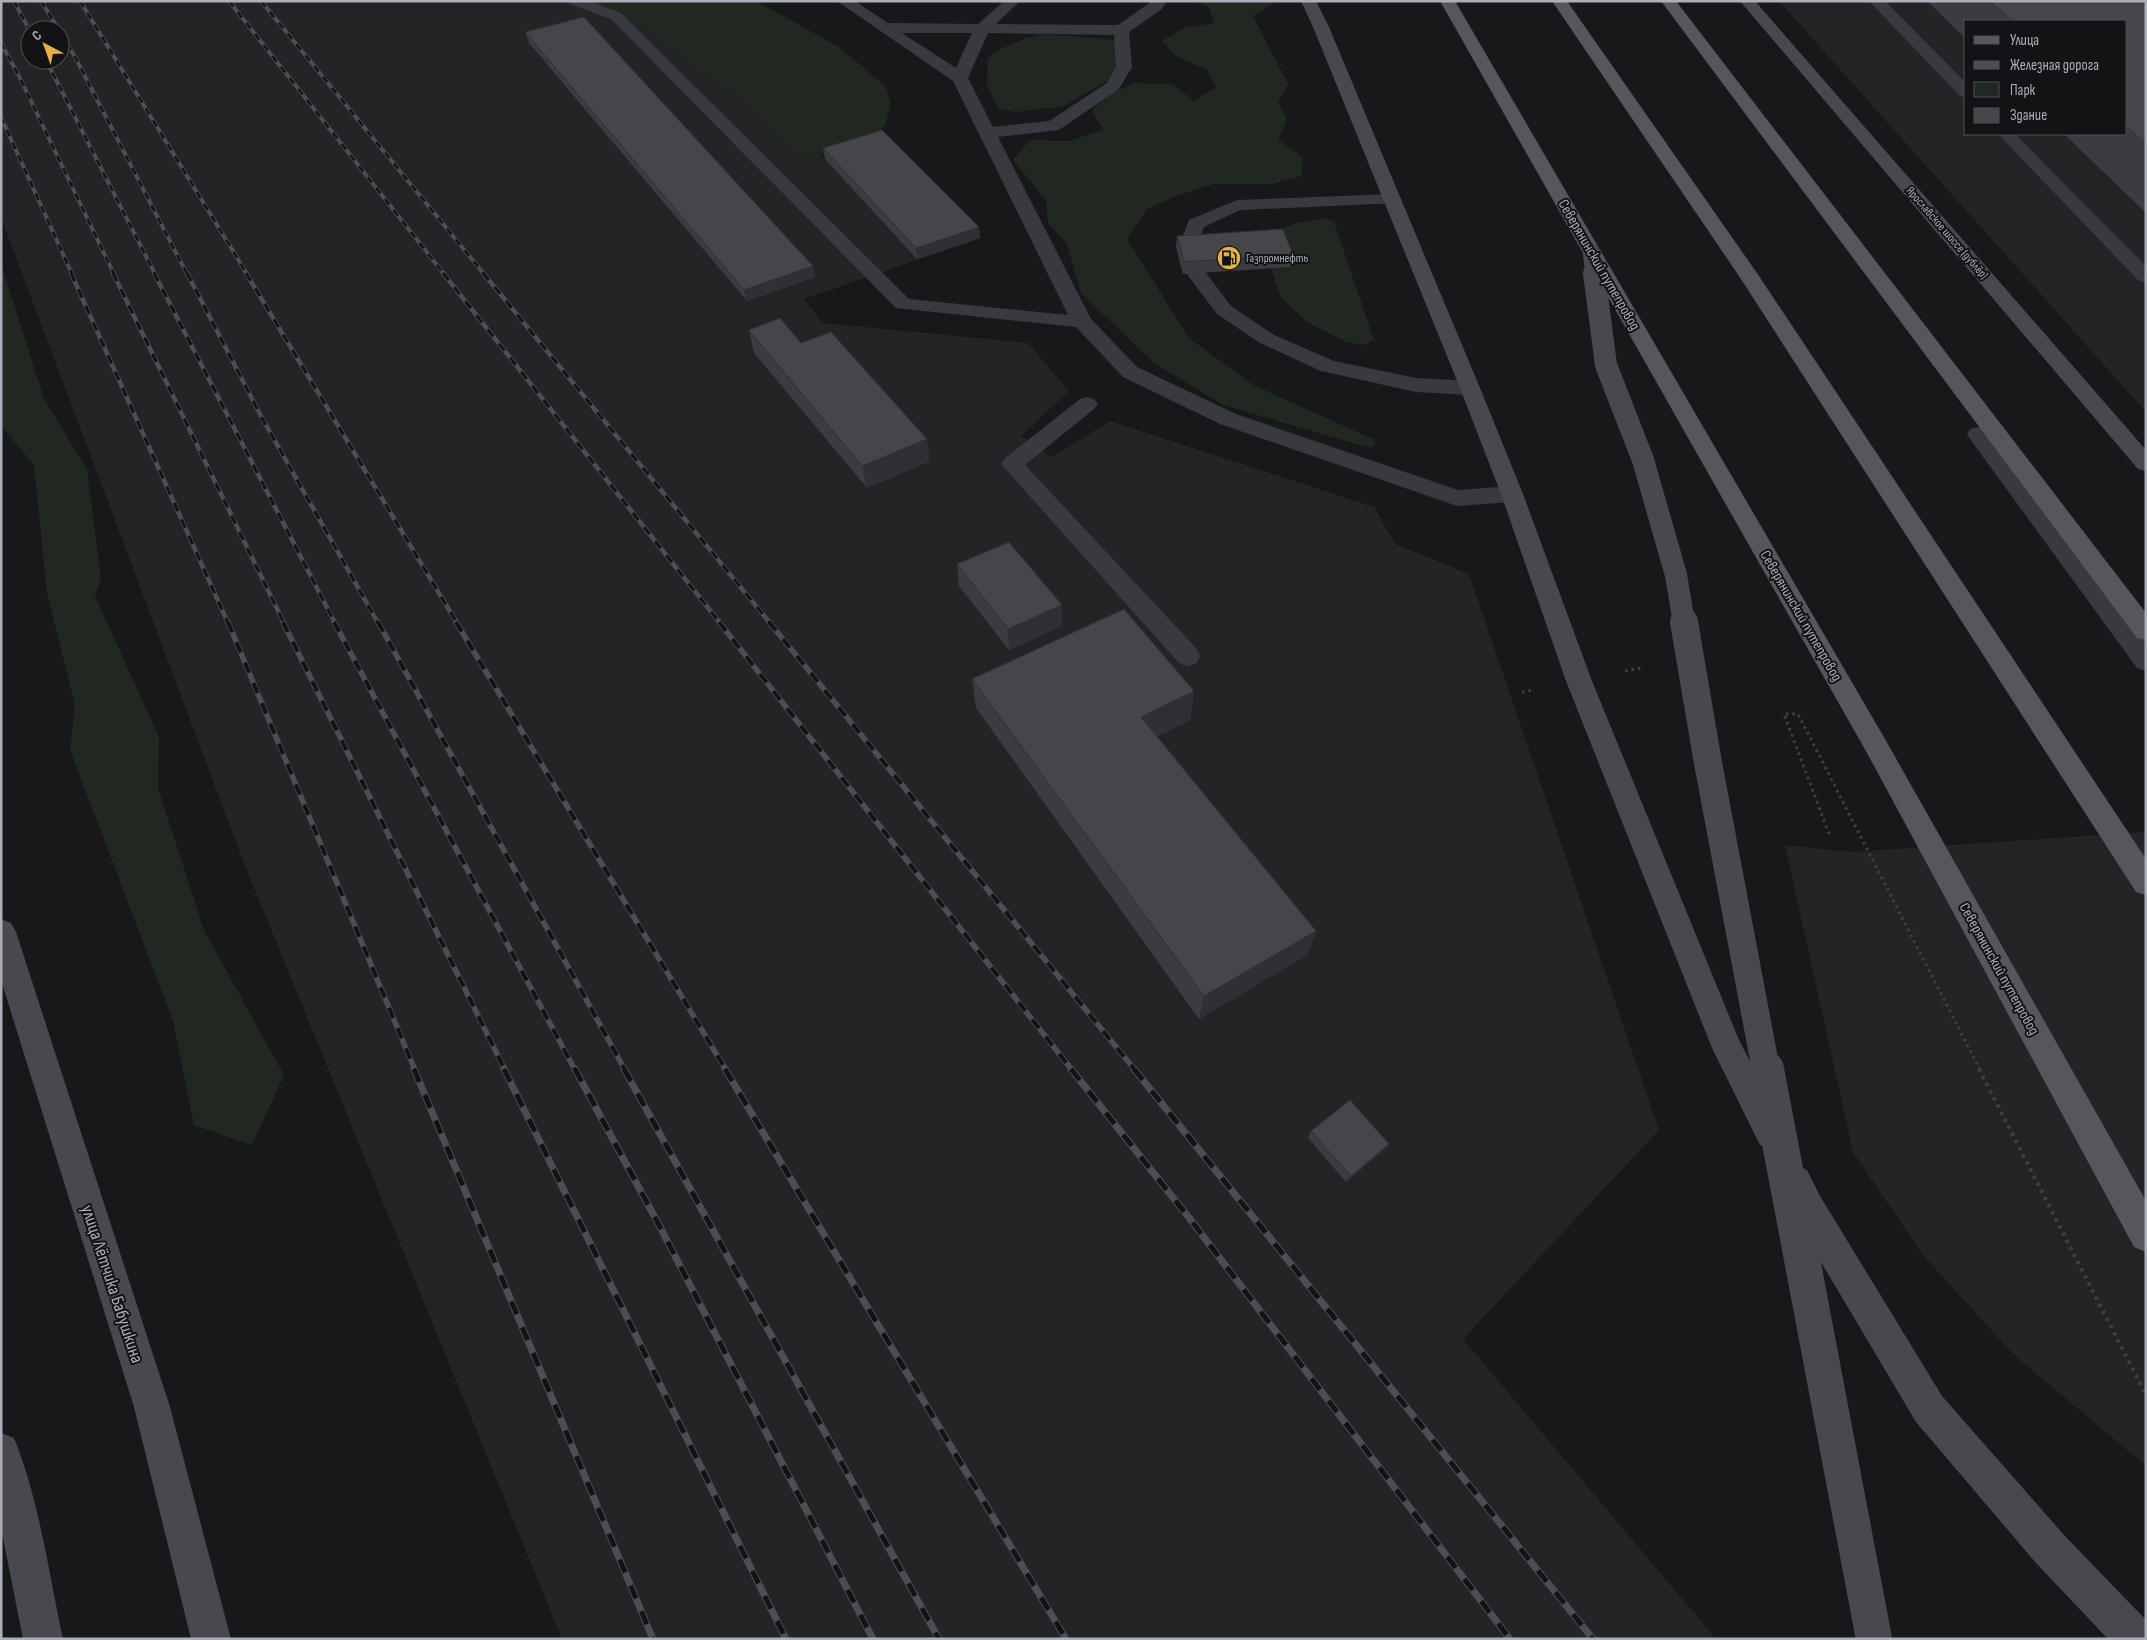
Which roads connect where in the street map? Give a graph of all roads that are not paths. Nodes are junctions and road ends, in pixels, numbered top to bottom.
1 (575, 1) edge
2 (844, 1) edge
3 (1013, 1) edge
4 (1160, 1) edge
5 (1308, 1) edge
6 (1447, 1) edge
7 (1559, 1) edge
8 (1668, 1) edge
9 (1748, 1) edge
10 (1876, 1) edge
11 (886, 28) junction
12 (982, 29) junction
13 (1121, 30) junction
14 (960, 78) junction
15 (1964, 91) edge
16 (986, 133) junction
17 (2007, 135) edge
18 (1392, 199) junction
19 (1188, 247) edge
20 (1591, 251) junction
21 (1196, 273) edge
22 (2146, 277) edge
23 (1082, 322) junction
24 (1470, 388) junction
25 (1087, 404) dead end
26 (1978, 434) dead end
27 (2146, 464) edge
28 (1512, 494) junction
29 (2146, 631) edge
30 (1188, 656) dead end
31 (2146, 661) edge
32 (2146, 883) edge
33 (1, 932) edge
34 (2146, 1235) edge
35 (1, 1451) edge
36 (43, 1639) edge
37 (212, 1639) edge
38 (1874, 1639) edge
39 (2136, 1639) edge

1 - 23 lane
2 - 11 lane
3 - 12 lane
4 - 13 lane
5 - 18 street
6 - 20 main road, Северянинский путепровод
7 - 32 main road
8 - 29 main road
9 - 27 street, Ярославское шоссе (дублёр)
10 - 15 lane
11 - 12 lane
11 - 14 lane
12 - 13 lane
12 - 14 lane
13 - 16 lane
14 - 16 lane
16 - 23 lane
17 - 22 lane
18 - 19 lane
18 - 24 street
20 - 34 main road, Северянинский путепровод
20 - 38 street, bridge
21 - 24 lane
23 - 28 lane
24 - 28 street
25 - 30 lane
26 - 31 lane
28 - 39 street
33 - 37 street, улица Лётчика Бабушкина
35 - 36 street

